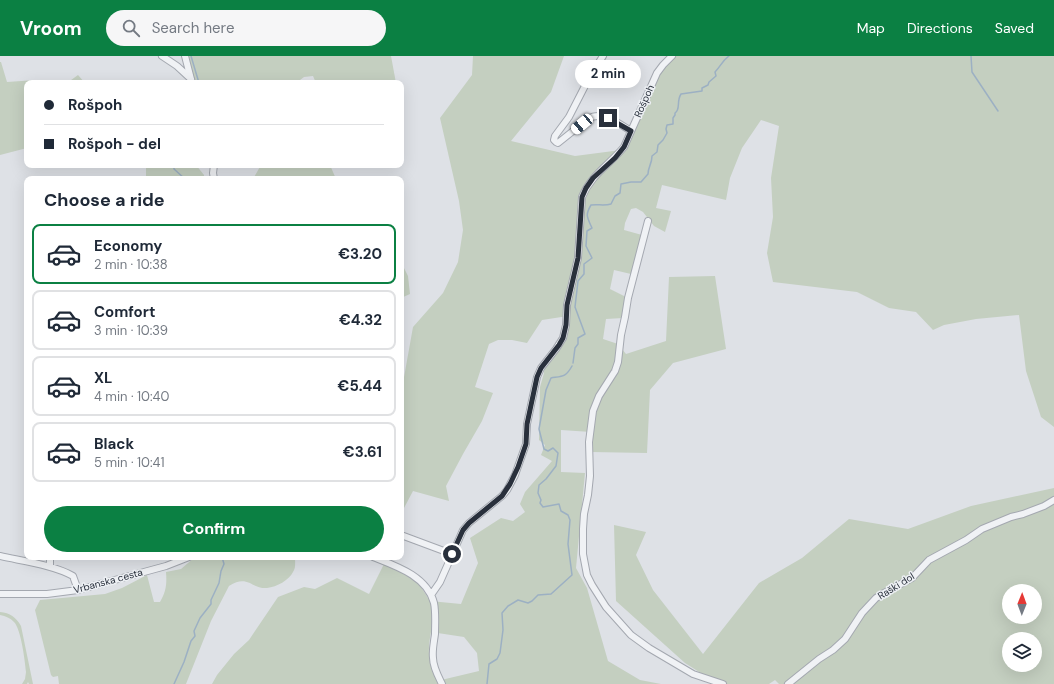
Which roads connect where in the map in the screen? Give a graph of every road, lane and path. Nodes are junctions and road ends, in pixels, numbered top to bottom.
1 (162, 56) edge
2 (185, 56) edge
3 (603, 56) edge
4 (672, 56) edge
5 (191, 80) edge
6 (192, 80) edge
7 (631, 131) junction
8 (648, 221) dead end
9 (1054, 500) edge
10 (404, 536) edge
11 (452, 554) junction
12 (0, 556) edge
13 (50, 560) edge
14 (181, 560) edge
15 (380, 560) edge
16 (50, 567) junction
17 (78, 590) junction
18 (0, 594) edge
19 (431, 595) junction
20 (442, 684) edge
21 (723, 684) edge
22 (788, 684) edge

1 - 5 street
2 - 6 street
3 - 7 street
4 - 7 street, Rošpoh
7 - 11 street, Rošpoh
8 - 21 street
9 - 22 street, Raški dol
10 - 11 street
11 - 19 street, Rošpoh
12 - 16 street
13 - 16 street
14 - 17 street, Vrbanska cesta
15 - 19 street
16 - 17 street
17 - 18 street, Vrbanska cesta
19 - 20 street

